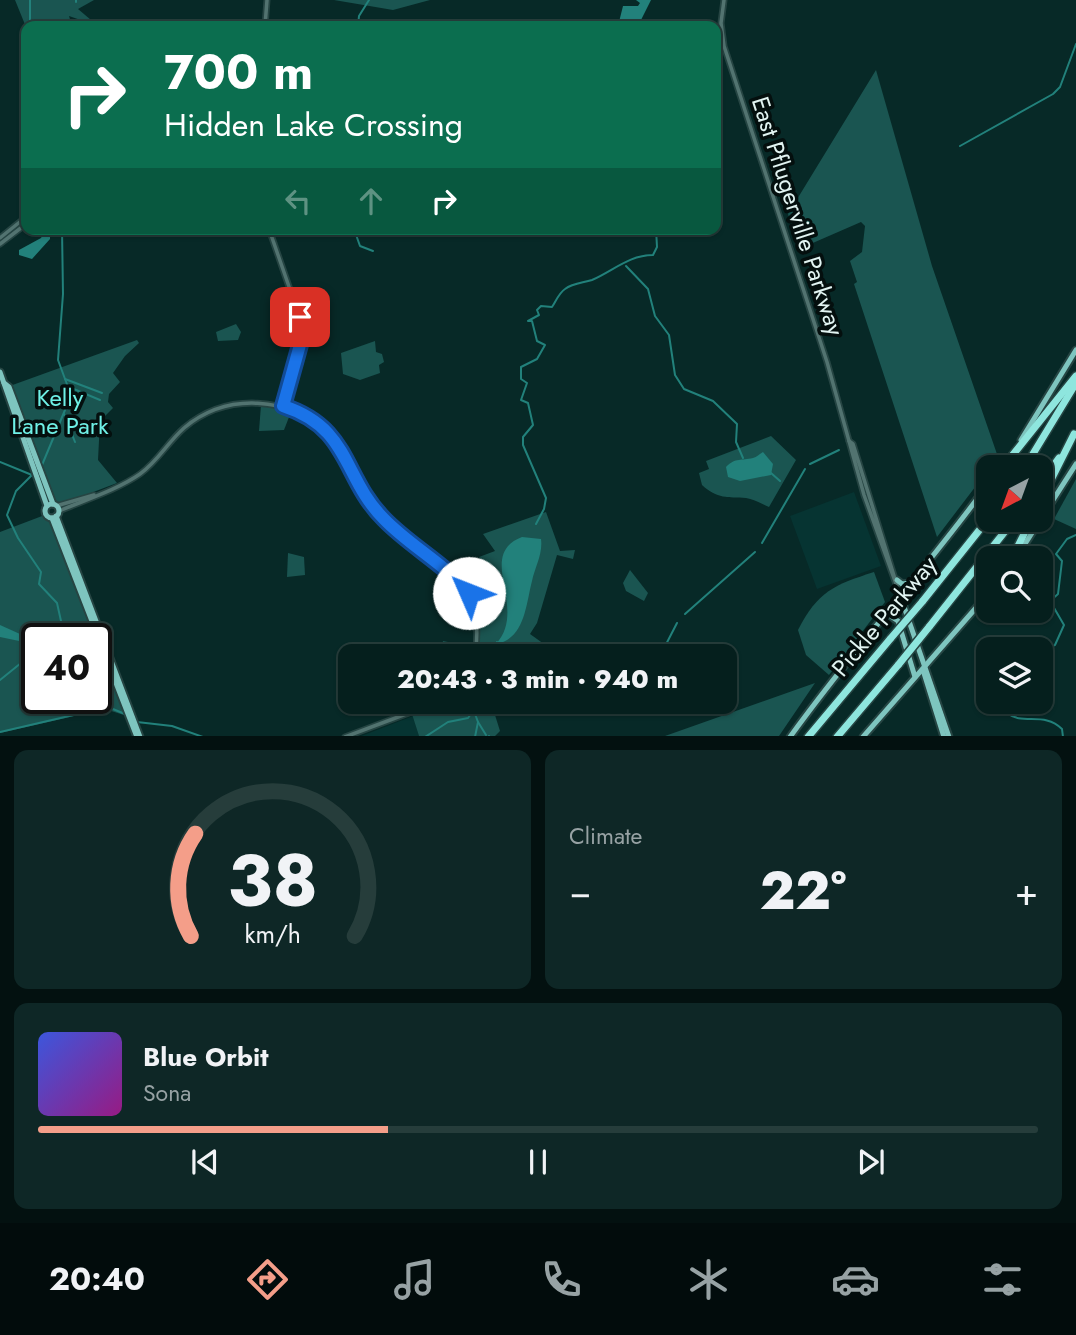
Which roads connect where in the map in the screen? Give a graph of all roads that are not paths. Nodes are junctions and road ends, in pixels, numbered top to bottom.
1 (267, 0) edge
2 (724, 0) edge
3 (265, 21) edge
4 (21, 221) edge
5 (21, 228) edge
6 (270, 235) edge
7 (0, 238) edge
8 (0, 244) edge
9 (1076, 350) edge
10 (0, 372) edge
11 (1076, 376) edge
12 (1076, 383) edge
13 (283, 406) junction
14 (1075, 433) edge
15 (849, 441) junction
16 (1011, 455) edge
17 (1012, 455) edge
18 (1032, 455) edge
19 (1054, 464) edge
20 (1076, 464) edge
21 (1054, 474) edge
22 (864, 495) junction
23 (976, 500) edge
24 (54, 510) junction
25 (879, 526) junction
26 (978, 532) edge
27 (1004, 532) edge
28 (1022, 546) edge
29 (897, 580) junction
30 (910, 583) junction
31 (900, 595) junction
32 (976, 608) edge
33 (881, 616) junction
34 (476, 644) edge
35 (924, 667) junction
36 (914, 680) junction
37 (927, 685) junction
38 (406, 714) edge
39 (139, 736) edge
40 (348, 736) edge
41 (791, 736) edge
42 (809, 736) edge
43 (838, 736) edge
44 (864, 736) edge
45 (947, 736) edge

1 - 3 street
2 - 15 street, East Pflugerville Parkway
4 - 7 street
5 - 8 street
6 - 13 street
9 - 16 main road
10 - 24 main road
11 - 17 highway
12 - 18 highway
13 - 24 street
13 - 34 street
14 - 19 highway
14 - 21 highway
15 - 22 street, East Pflugerville Parkway
15 - 25 street, East Pflugerville Parkway
20 - 28 main road
22 - 25 street
22 - 31 street, East Pflugerville Parkway
23 - 30 main road
24 - 39 main road
25 - 29 street, East Pflugerville Parkway
26 - 42 highway, Pickle Parkway, bridge
27 - 43 highway, Pickle Parkway, bridge
29 - 30 main road
29 - 31 street, East Pflugerville Parkway
30 - 31 main road
31 - 33 main road
31 - 35 main road, East Pflugerville Parkway
32 - 35 main road
33 - 36 main road
33 - 41 main road
35 - 36 main road
35 - 37 main road, East Pflugerville Parkway
35 - 45 main road, East Pflugerville Parkway
36 - 37 main road
36 - 44 main road
37 - 45 main road, East Pflugerville Parkway
38 - 40 street

